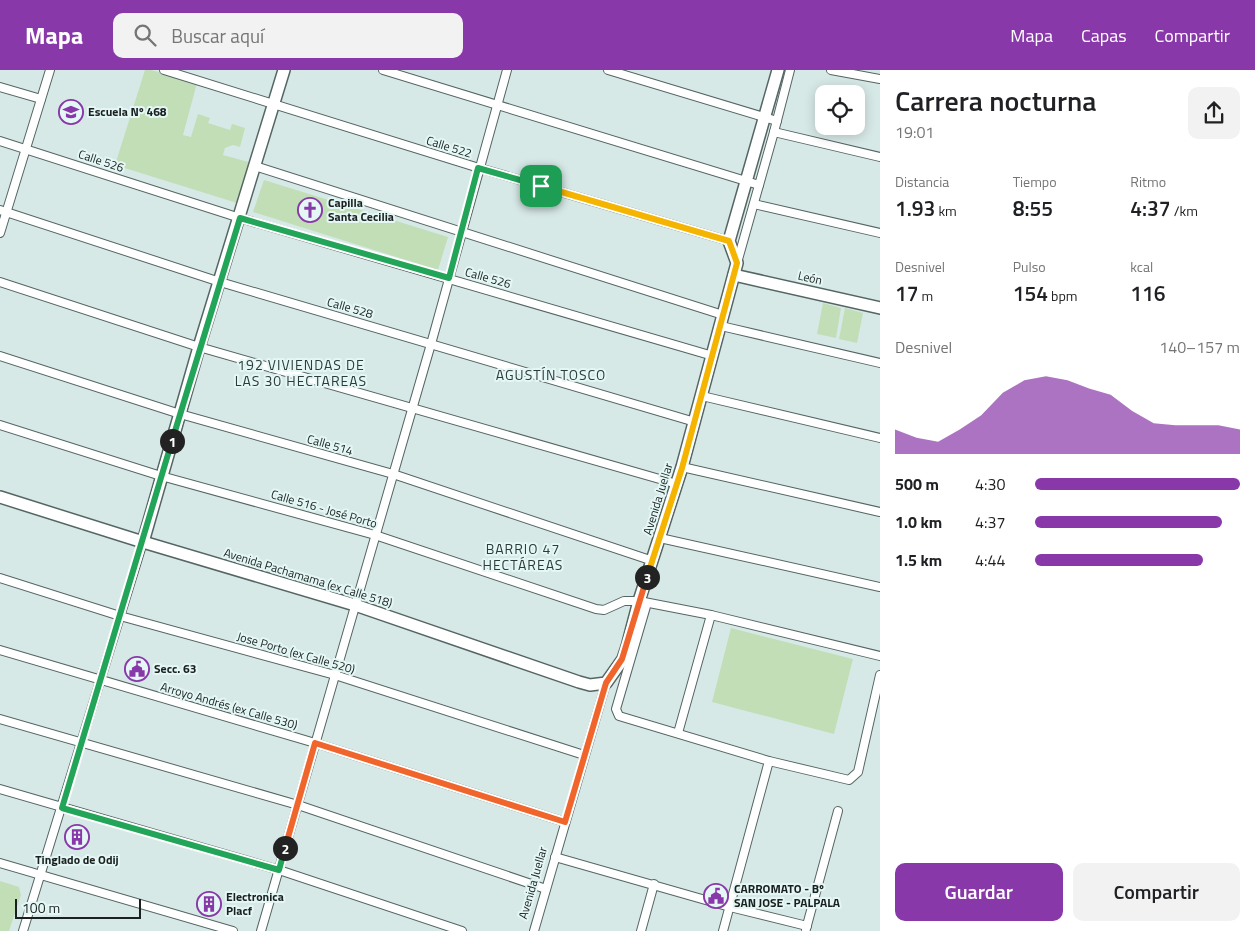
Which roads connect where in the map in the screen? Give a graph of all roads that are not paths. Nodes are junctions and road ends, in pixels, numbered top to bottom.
1 (50, 70) edge
2 (164, 70) edge
3 (284, 70) edge
4 (383, 70) edge
5 (507, 70) edge
6 (608, 70) edge
7 (778, 70) edge
8 (790, 70) edge
9 (831, 70) edge
10 (880, 79) edge
11 (0, 87) edge
12 (41, 99) junction
13 (273, 105) junction
14 (498, 106) junction
15 (764, 118) junction
16 (777, 121) junction
17 (774, 132) junction
18 (0, 141) edge
19 (26, 149) junction
20 (880, 157) edge
21 (256, 166) junction
22 (478, 168) junction
23 (745, 182) junction
24 (759, 185) junction
25 (754, 204) junction
26 (3, 211) edge
27 (240, 218) junction
28 (462, 231) junction
29 (0, 233) edge
30 (880, 233) edge
31 (729, 241) junction
32 (737, 263) junction
33 (734, 275) junction
34 (449, 278) junction
35 (0, 282) edge
36 (220, 282) junction
37 (880, 308) edge
38 (722, 321) junction
39 (431, 344) junction
40 (200, 347) junction
41 (0, 356) edge
42 (713, 356) junction
43 (880, 363) edge
44 (702, 396) junction
45 (412, 408) junction
46 (180, 414) junction
47 (695, 422) junction
48 (0, 425) edge
49 (880, 438) edge
50 (682, 468) junction
51 (393, 474) junction
52 (161, 476) junction
53 (677, 484) junction
54 (0, 497) edge
55 (880, 512) edge
56 (375, 535) junction
57 (660, 538) junction
58 (143, 542) junction
59 (653, 561) junction
60 (0, 578) edge
61 (880, 587) edge
62 (643, 602) junction
63 (355, 605) junction
64 (120, 616) junction
65 (711, 616) junction
66 (0, 650) edge
67 (880, 656) edge
68 (335, 675) junction
69 (880, 675) edge
70 (101, 681) junction
71 (606, 683) junction
72 (0, 719) edge
73 (678, 733) junction
74 (81, 743) junction
75 (315, 743) junction
76 (584, 755) junction
77 (769, 760) junction
78 (0, 789) edge
79 (298, 805) junction
80 (62, 808) junction
81 (838, 811) dead end
82 (565, 822) junction
83 (555, 857) junction
84 (0, 863) edge
85 (279, 870) junction
86 (41, 876) junction
87 (654, 884) junction
88 (546, 889) junction
89 (730, 907) junction
90 (807, 929) edge
91 (23, 931) edge
92 (233, 931) edge
93 (261, 931) edge
94 (462, 931) edge
95 (534, 931) edge
96 (641, 931) edge
97 (723, 931) edge

1 - 12 street
2 - 13 street, Calle 522
3 - 13 street
4 - 14 street
5 - 14 street
6 - 15 street
7 - 15 street
8 - 16 street
9 - 10 street
11 - 12 street
12 - 19 street
13 - 21 street
13 - 22 street, Calle 522
14 - 22 street
14 - 23 street
15 - 16 street
15 - 23 street
16 - 17 street
17 - 20 street
17 - 24 street
18 - 19 street, Calle 526
19 - 26 street
19 - 27 street, Calle 526
21 - 27 street
21 - 28 street
22 - 28 street
22 - 31 street, Calle 522
23 - 24 street
23 - 31 street
24 - 25 street
25 - 30 street
25 - 32 street
26 - 29 street
26 - 36 street, Calle 528
27 - 34 street, Calle 526
27 - 36 street
28 - 34 street
28 - 38 street
31 - 32 street
32 - 33 street, Avenida Juellar
33 - 37 street, León
33 - 38 street, Avenida Juellar
34 - 39 street
34 - 42 street, Calle 526
35 - 40 street
36 - 39 street, Calle 528
36 - 40 street
38 - 42 street, Avenida Juellar
38 - 43 street
39 - 45 street
39 - 47 street, Calle 528
40 - 45 street
40 - 46 street
41 - 46 street, Calle 514
42 - 44 street, Avenida Juellar
44 - 47 street, Avenida Juellar
44 - 49 street
45 - 51 street
45 - 53 street
46 - 51 street, Calle 514
46 - 52 street
47 - 50 street, Avenida Juellar
48 - 52 street, Calle 516 - José Porto
50 - 53 street, Avenida Juellar
50 - 55 street
51 - 56 street
51 - 59 street, Calle 514
52 - 56 street, Calle 516 - José Porto
52 - 58 street
53 - 57 street, Avenida Juellar
54 - 58 street, Avenida Pachamama (ex Calle 518)
56 - 62 street, Calle 516 - José Porto
56 - 63 street
57 - 59 street, Avenida Juellar
57 - 61 street
58 - 63 street, Avenida Pachamama (ex Calle 518)
58 - 64 street
59 - 62 street, Avenida Juellar
60 - 64 street, Jose Porto (ex Calle 520)
62 - 65 street, Calle 516 - José Porto
62 - 71 street, Avenida Juellar
62 - 73 street
63 - 68 street
63 - 71 street, Avenida Pachamama (ex Calle 518)
64 - 68 street, Jose Porto (ex Calle 520)
64 - 70 street
65 - 67 street, Calle 516 - José Porto
65 - 73 street
66 - 70 street, Arroyo Andrés (ex Calle 530)
68 - 75 street
68 - 76 street, Jose Porto (ex Calle 520)
69 - 77 street
70 - 74 street
70 - 75 street, Arroyo Andrés (ex Calle 530)
71 - 76 street, Avenida Juellar
72 - 74 street
73 - 77 street
74 - 79 street
74 - 80 street
75 - 79 street
75 - 82 street, Arroyo Andrés (ex Calle 530)
76 - 82 street, Avenida Juellar
77 - 89 street
78 - 80 street
79 - 85 street
79 - 88 street
80 - 85 street
80 - 86 street
81 - 90 street
82 - 83 street, Avenida Juellar
83 - 87 street
83 - 88 street, Avenida Juellar
84 - 86 street
85 - 93 street
85 - 94 street
86 - 91 street
86 - 92 street
87 - 89 street
87 - 96 street
88 - 95 street, Avenida Juellar
89 - 90 street
89 - 97 street

